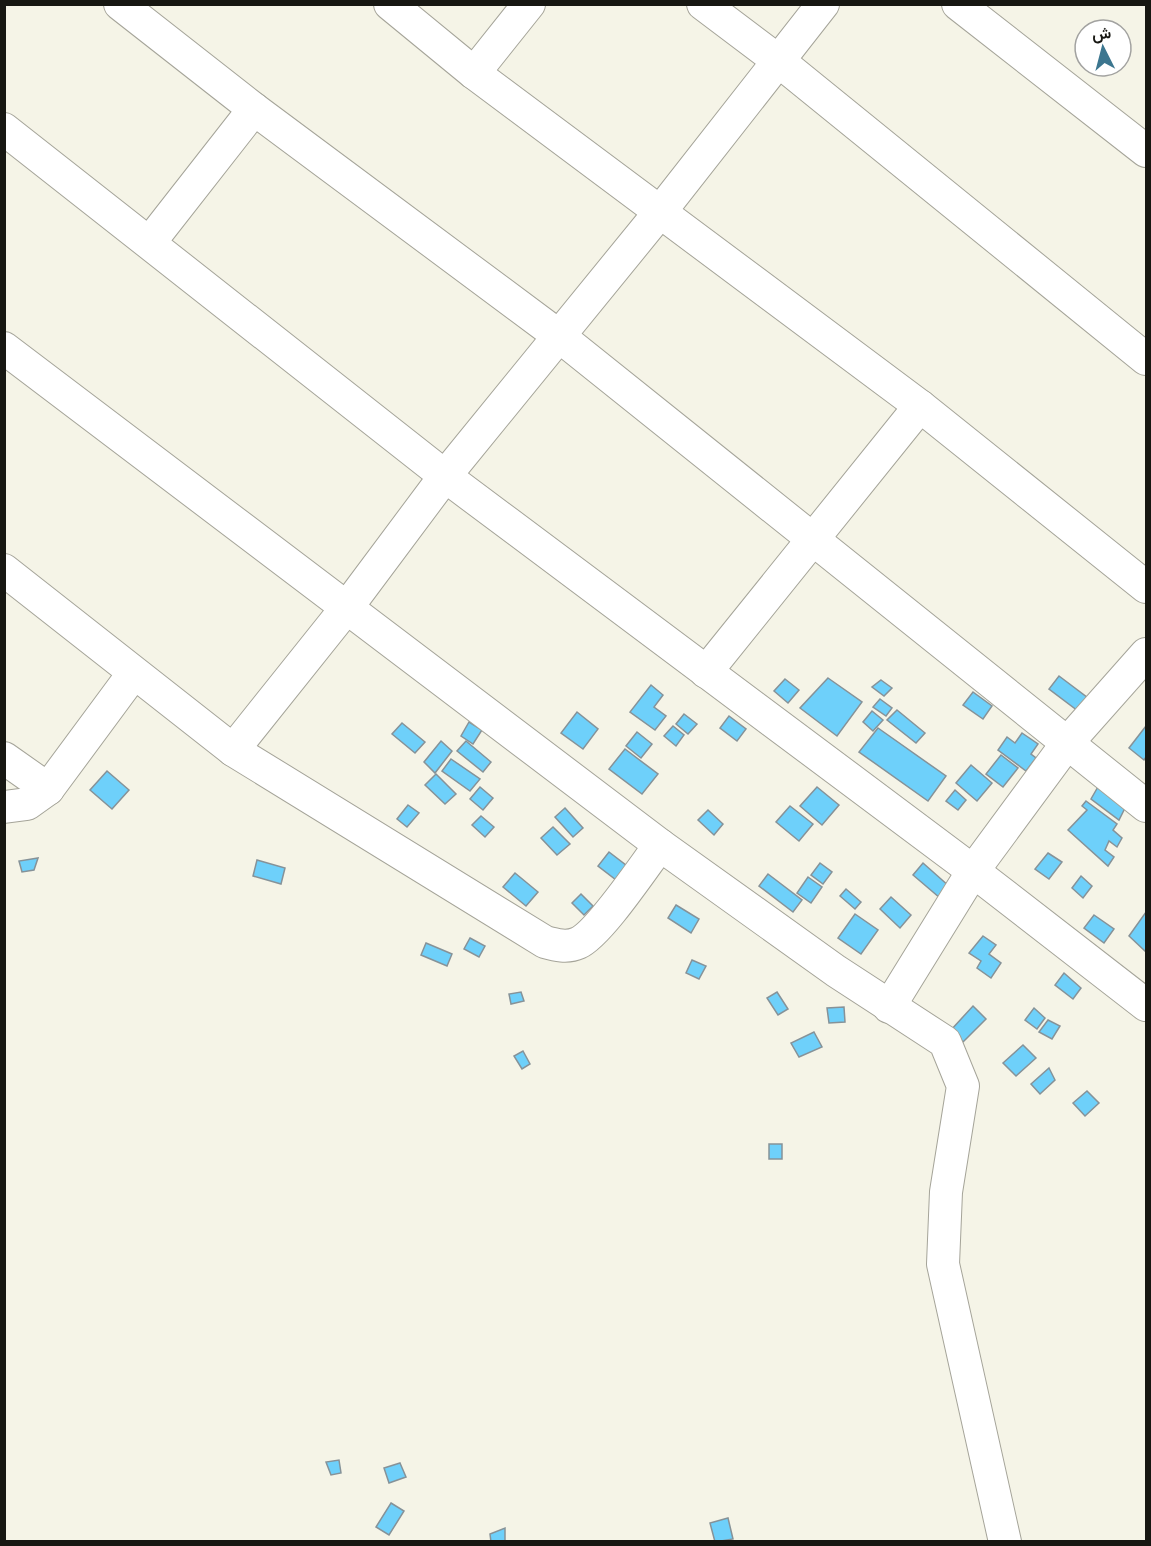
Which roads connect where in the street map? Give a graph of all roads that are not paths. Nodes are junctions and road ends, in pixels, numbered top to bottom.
1 (120, 4) edge
2 (390, 4) edge
3 (529, 4) edge
4 (703, 4) edge
5 (823, 4) edge
6 (958, 4) edge
7 (780, 62) junction
8 (474, 73) junction
9 (254, 109) junction
10 (4, 129) edge
11 (1146, 151) edge
12 (660, 212) junction
13 (150, 242) junction
14 (559, 336) junction
15 (4, 348) edge
16 (1146, 359) edge
17 (920, 406) junction
18 (445, 476) junction
19 (814, 539) junction
20 (4, 570) edge
21 (1146, 587) edge
22 (348, 606) junction
23 (1146, 654) edge
24 (706, 672) junction
25 (134, 674) junction
26 (1068, 742) junction
27 (233, 750) junction
28 (4, 758) edge
29 (48, 789) junction
30 (1146, 806) edge
31 (4, 807) edge
32 (660, 845) junction
33 (973, 871) junction
34 (1146, 1005) edge
35 (889, 1007) junction
36 (1005, 1542) edge

1 - 9 street
2 - 8 street
3 - 8 street
4 - 7 street
5 - 7 street
6 - 11 street
7 - 12 street
7 - 16 street
8 - 12 street
9 - 13 street
9 - 14 street
10 - 13 street
12 - 14 street
12 - 17 street
13 - 18 street
14 - 18 street
14 - 19 street
15 - 22 street
17 - 19 street
17 - 21 street
18 - 22 street
18 - 24 street
19 - 24 street
19 - 26 street
20 - 25 street
22 - 27 street
22 - 32 street
23 - 26 street
24 - 33 street
25 - 27 street
25 - 29 street
26 - 30 street
26 - 33 street
27 - 32 street
28 - 29 street
29 - 31 street
32 - 35 street
33 - 34 street
33 - 35 street
35 - 36 street

